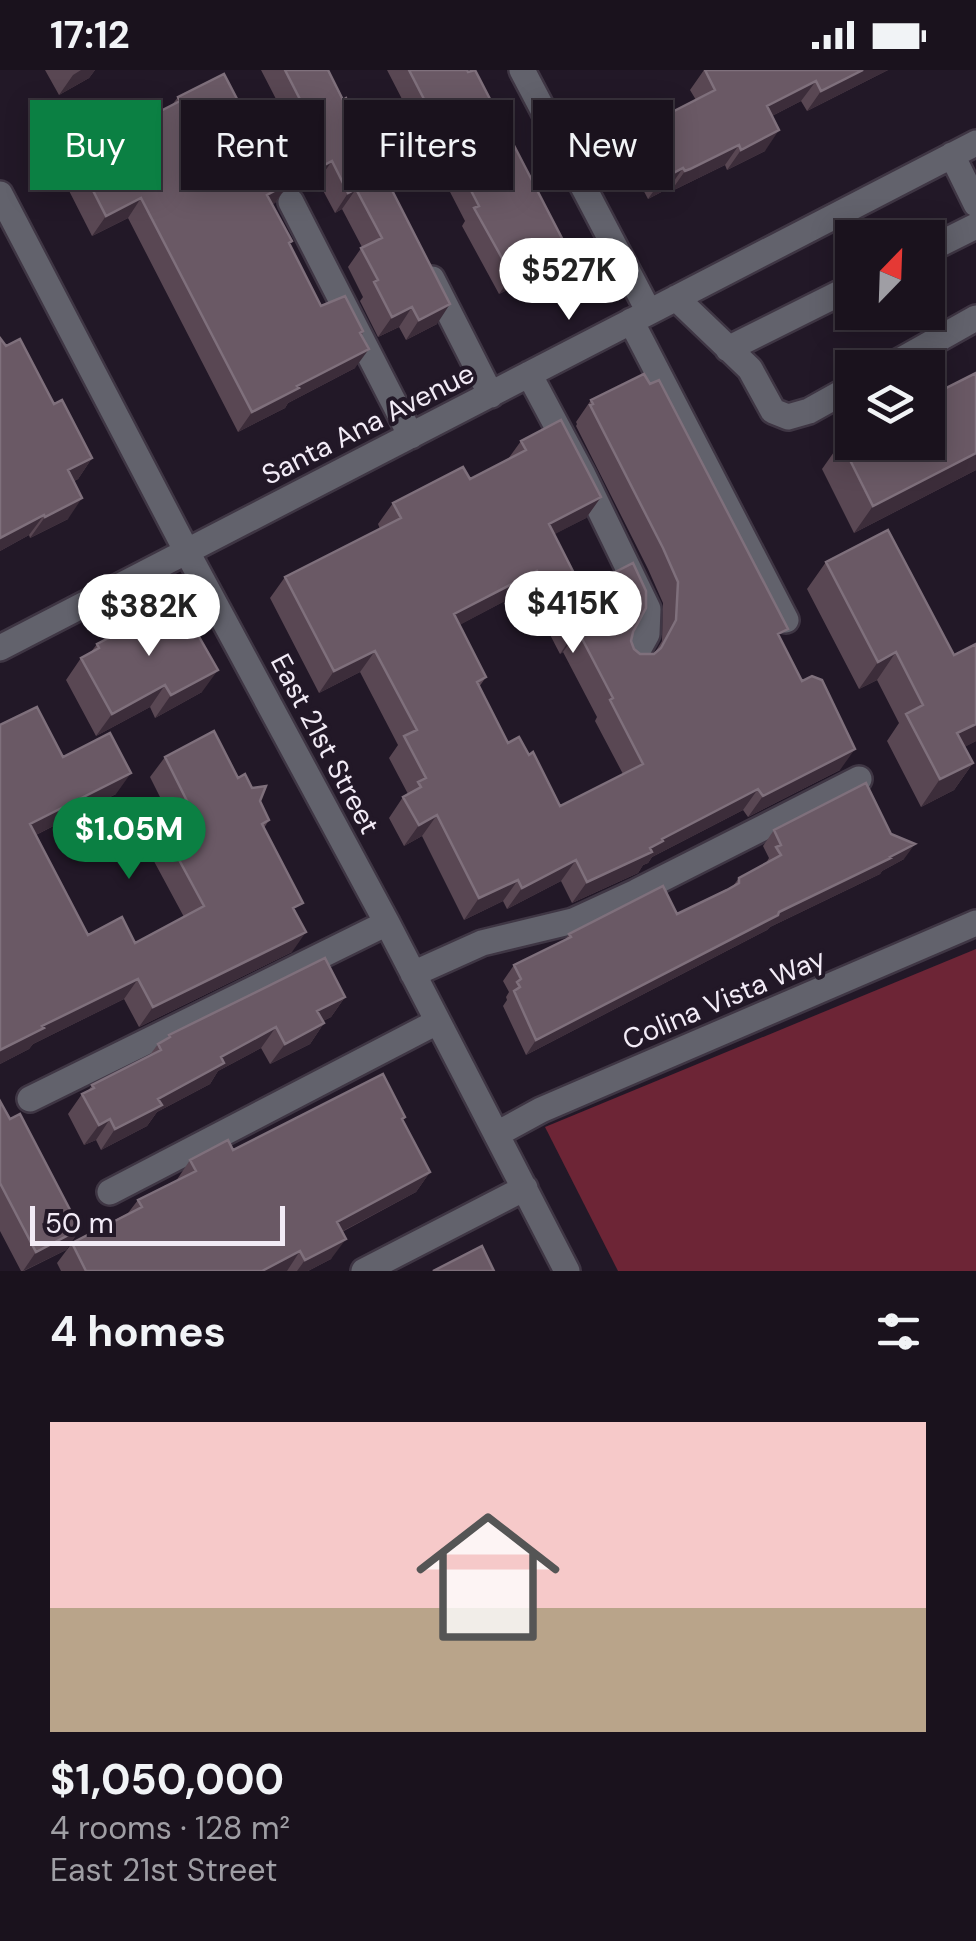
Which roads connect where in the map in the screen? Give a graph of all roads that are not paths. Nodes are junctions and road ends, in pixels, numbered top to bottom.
1 (522, 70) edge
2 (976, 143) edge
3 (952, 156) junction
4 (0, 194) edge
5 (290, 202) edge
6 (976, 204) edge
7 (976, 226) edge
8 (945, 242) edge
9 (423, 261) edge
10 (835, 296) edge
11 (676, 298) junction
12 (640, 316) junction
13 (976, 318) edge
14 (728, 349) junction
15 (919, 350) edge
16 (529, 374) junction
17 (491, 394) junction
18 (835, 395) edge
19 (412, 436) junction
20 (187, 552) junction
21 (786, 620) edge
22 (0, 648) edge
23 (632, 660) edge
24 (859, 779) dead end
25 (387, 923) junction
26 (976, 923) edge
27 (413, 974) junction
28 (438, 1022) junction
29 (30, 1100) dead end
30 (497, 1134) junction
31 (524, 1188) junction
32 (110, 1192) dead end
33 (364, 1271) edge
34 (567, 1271) edge

1 - 12 street
2 - 3 street, Santa Ana Avenue
3 - 6 street
3 - 11 street, Santa Ana Avenue
4 - 20 street, East 21st Street
5 - 19 street
7 - 8 street
9 - 17 street
10 - 14 street
11 - 12 street, Santa Ana Avenue
11 - 14 street
12 - 16 street, Santa Ana Avenue
12 - 21 street
13 - 15 street
14 - 18 street
16 - 17 street, Santa Ana Avenue
16 - 23 street
17 - 19 street, Santa Ana Avenue
19 - 20 street, Santa Ana Avenue
20 - 22 street, Santa Ana Avenue
20 - 25 street, East 21st Street
24 - 27 street
25 - 27 street, East 21st Street
25 - 29 street
26 - 30 street, Colina Vista Way
27 - 28 street, East 21st Street
28 - 30 street, East 21st Street
28 - 32 street
30 - 31 street, East 21st Street
31 - 33 street
31 - 34 street, East 21st Street

